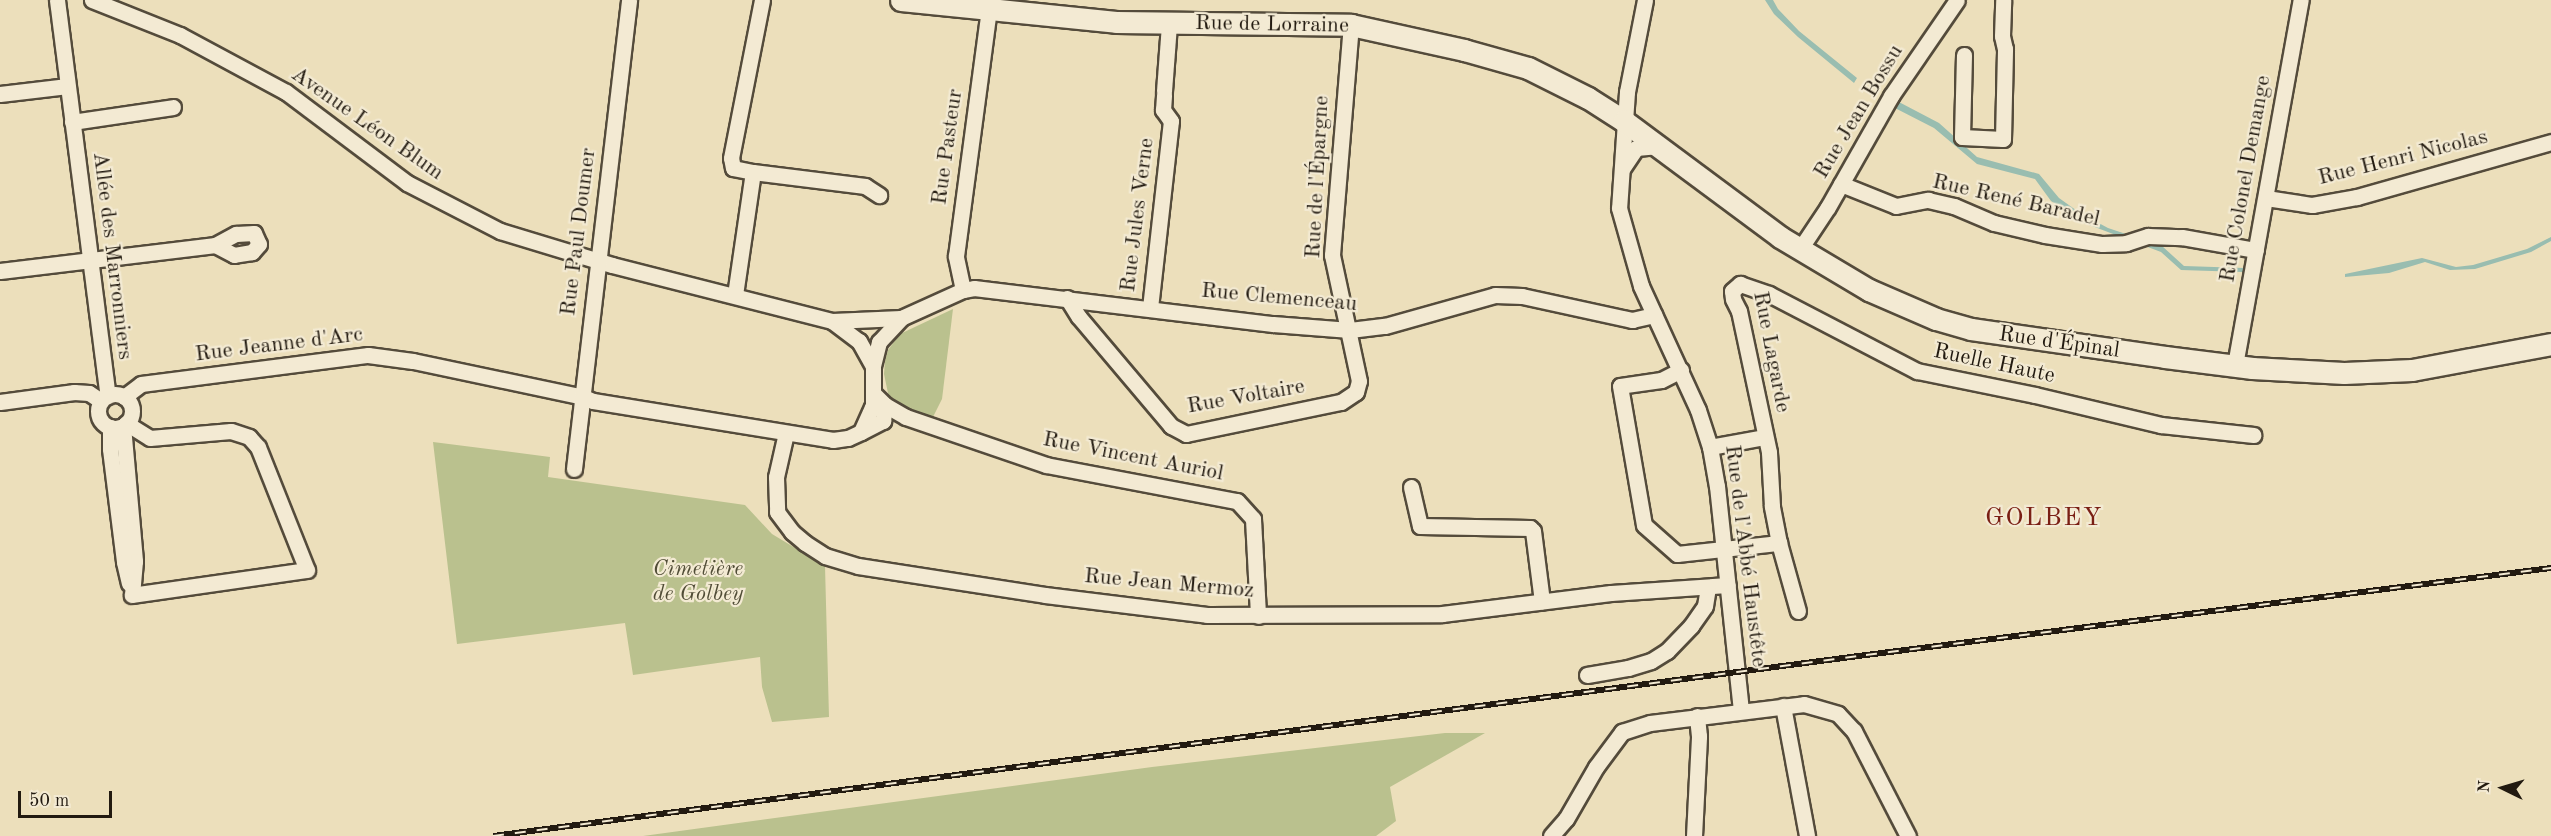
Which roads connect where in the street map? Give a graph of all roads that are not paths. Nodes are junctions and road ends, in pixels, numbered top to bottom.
1 (57, 0) edge
2 (92, 0) edge
3 (629, 0) edge
4 (762, 0) edge
5 (901, 0) edge
6 (1645, 0) edge
7 (1957, 0) edge
8 (2003, 0) edge
9 (2301, 0) edge
10 (989, 10) junction
11 (1169, 24) junction
12 (1351, 25) junction
13 (1964, 55) dead end
14 (68, 86) junction
15 (0, 94) edge
16 (173, 107) dead end
17 (1624, 121) junction
18 (72, 122) junction
19 (2551, 142) edge
20 (1659, 146) junction
21 (1620, 171) junction
22 (753, 172) junction
23 (1841, 184) junction
24 (879, 195) dead end
25 (2266, 198) junction
26 (215, 245) dead end
27 (1800, 249) junction
28 (2256, 250) junction
29 (90, 258) junction
30 (598, 261) junction
31 (0, 271) edge
32 (1744, 284) joint
33 (963, 290) junction
34 (735, 295) junction
35 (1067, 298) junction
36 (1150, 308) junction
37 (1654, 315) junction
38 (901, 318) junction
39 (832, 321) junction
40 (869, 321) junction
41 (1350, 330) junction
42 (860, 341) junction
43 (879, 342) junction
44 (2551, 344) edge
45 (2235, 365) junction
46 (873, 366) junction
47 (1681, 370) junction
48 (584, 397) junction
49 (111, 398) junction
50 (0, 402) edge
51 (879, 407) junction
52 (120, 425) junction
53 (786, 433) junction
54 (2253, 435) dead end
55 (1765, 437) junction
56 (1710, 447) junction
57 (574, 469) dead end
58 (1411, 487) dead end
59 (1779, 543) junction
60 (1724, 548) junction
61 (1728, 585) junction
62 (1708, 587) junction
63 (1542, 601) junction
64 (1798, 611) dead end
65 (1258, 615) junction
66 (1587, 675) dead end
67 (1783, 706) junction
68 (1741, 710) junction
69 (1697, 716) junction
70 (1551, 836) edge
71 (1694, 836) edge
72 (1807, 836) edge
73 (1908, 836) edge

1 - 14 street, Allée des Marronniers
2 - 30 street, Avenue Léon Blum
3 - 30 street, Rue Paul Doumer
4 - 22 street
5 - 10 main road, Rue de Lorraine
6 - 17 street, Rue de l'Abbé Haustête
7 - 23 street, Rue Jean Bossu
8 - 13 street
9 - 25 street, Rue Colonel Demange
10 - 11 main road, Rue de Lorraine
10 - 33 street, Rue Pasteur
11 - 12 main road, Rue de Lorraine
11 - 36 street, Rue Jules Verne
12 - 17 main road, Rue de Lorraine
12 - 41 street, Rue de l'Épargne
14 - 15 street
14 - 18 street, Allée des Marronniers
16 - 18 street, Allée des Marronniers
17 - 20 main road, Rue d'Épinal
17 - 21 street, Rue de l'Abbé Haustête
18 - 29 street, Allée des Marronniers
19 - 25 street, Rue Henri Nicolas
20 - 21 street
20 - 27 main road, Rue d'Épinal
21 - 37 street, Rue de l'Abbé Haustête
22 - 24 street
22 - 34 street
23 - 27 street, Rue Jean Bossu
23 - 28 street, Rue René Baradel
25 - 28 street, Rue Colonel Demange
26 - 29 street
27 - 45 main road, Rue d'Épinal
28 - 45 street, Rue Colonel Demange
29 - 31 street
29 - 49 street, Allée des Marronniers
30 - 34 street, Avenue Léon Blum
30 - 48 street, Rue Paul Doumer
32 - 54 street, Ruelle Haute
32 - 55 street, Rue Lagarde
33 - 35 street, Rue Clemenceau
33 - 38 street, Rue Clemenceau
34 - 39 street, Avenue Léon Blum
35 - 36 street, Rue Clemenceau
35 - 41 street, Rue Voltaire
36 - 41 street, Rue Clemenceau
37 - 41 street, Rue Clemenceau
37 - 47 street, Rue de l'Abbé Haustête
38 - 40 street, Avenue Léon Blum
38 - 43 street
39 - 40 street, Avenue Léon Blum
39 - 42 street, Avenue Léon Blum
40 - 42 street
40 - 43 street
42 - 43 street
42 - 46 street, Avenue Léon Blum
43 - 46 street
44 - 45 main road, Rue d'Épinal
46 - 51 street
47 - 56 street, Rue de l'Abbé Haustête
47 - 60 street
48 - 49 street, Rue Jeanne d'Arc
48 - 53 street
48 - 57 street, Rue Paul Doumer
49 - 50 street
49 - 52 street
49 - 52 street
51 - 53 street
51 - 65 street, Rue Vincent Auriol
52 - 52 street
53 - 65 street, Rue Jean Mermoz
55 - 56 street, Rue Lagarde
55 - 59 street, Rue Lagarde
56 - 60 street, Rue de l'Abbé Haustête
58 - 63 street
59 - 60 street
59 - 64 street, Rue Lagarde
60 - 61 street, Rue de l'Abbé Haustête
61 - 62 street, Rue Jean Mermoz
61 - 68 street, Rue de l'Abbé Haustête
62 - 63 street, Rue Jean Mermoz
62 - 66 street
63 - 65 street, Rue Jean Mermoz
67 - 68 street
67 - 72 street
67 - 73 street
68 - 69 street
69 - 70 street
69 - 71 street

